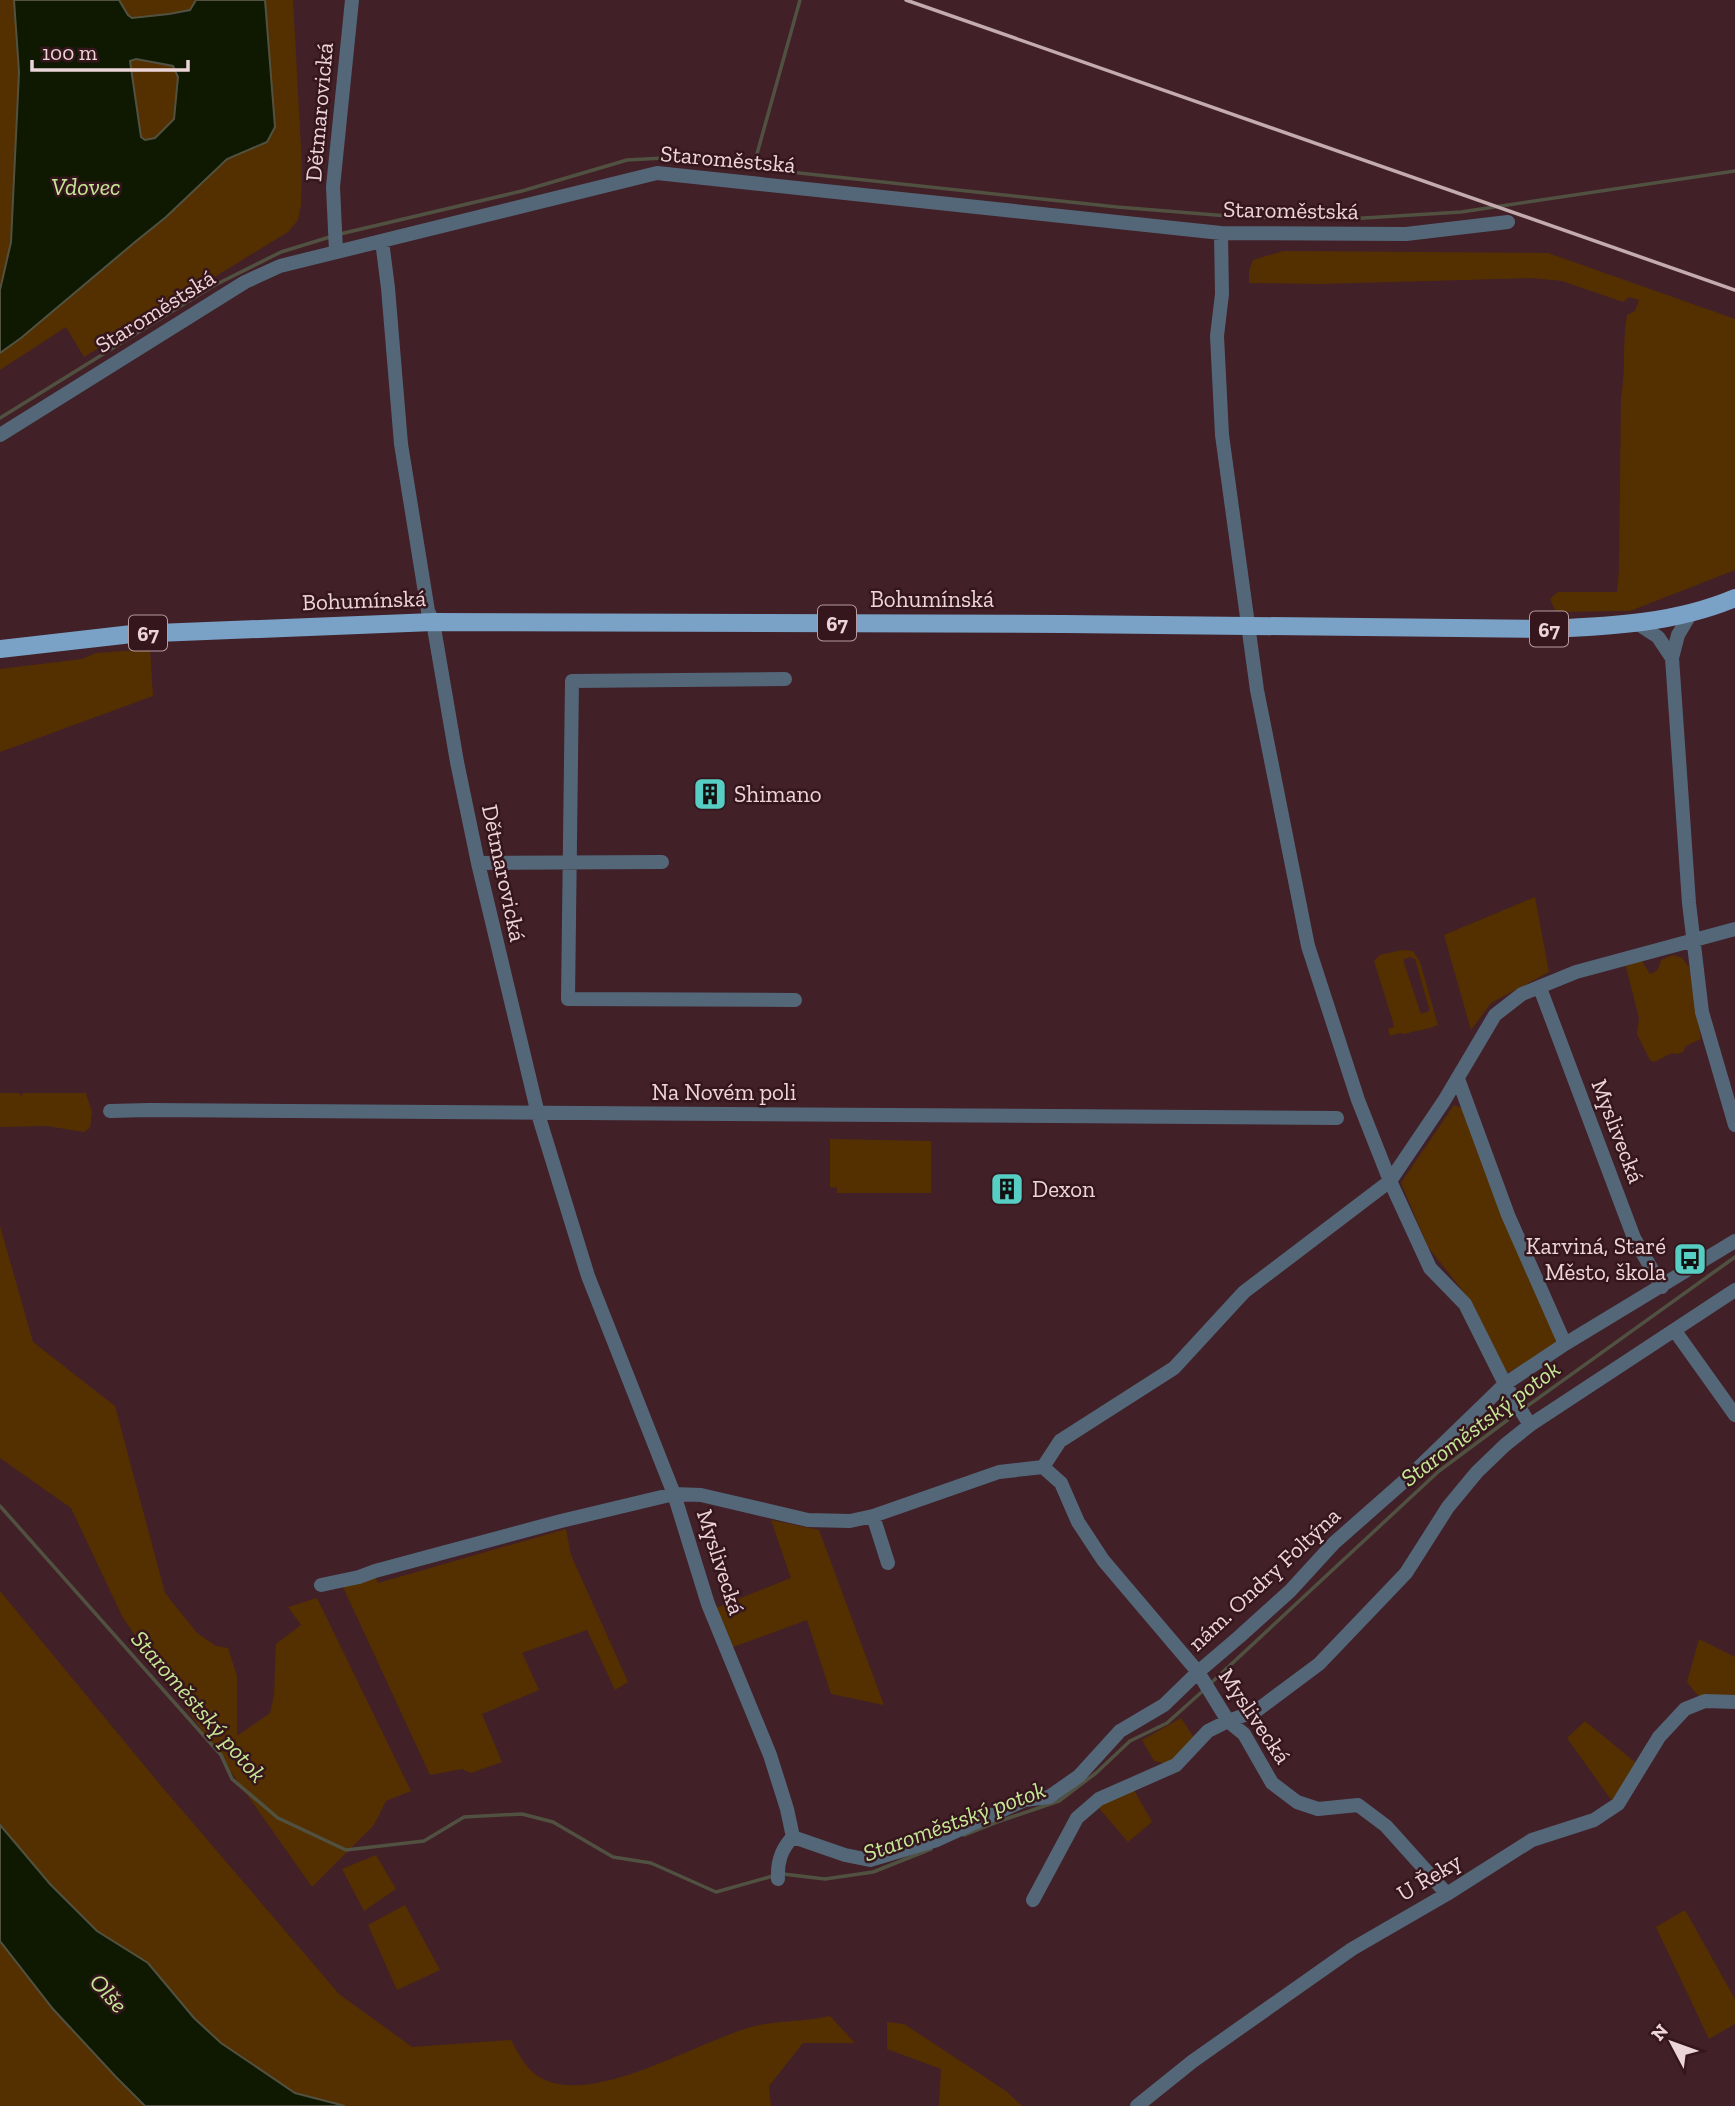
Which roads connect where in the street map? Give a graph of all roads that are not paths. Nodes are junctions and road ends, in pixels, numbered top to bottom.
1 (352, 0) edge
2 (1508, 222) dead end
3 (1221, 233) junction
4 (336, 240) junction
5 (382, 241) junction
6 (0, 435) edge
7 (1735, 598) edge
8 (1690, 613) junction
9 (433, 622) junction
10 (1638, 624) junction
11 (1249, 626) junction
12 (0, 649) edge
13 (1672, 658) junction
14 (785, 679) dead end
15 (662, 862) dead end
16 (478, 863) junction
17 (570, 863) junction
18 (1735, 929) edge
19 (1694, 939) junction
20 (1539, 988) junction
21 (795, 1000) dead end
22 (1458, 1079) junction
23 (110, 1111) dead end
24 (538, 1114) junction
25 (1337, 1118) dead end
26 (1735, 1125) edge
27 (1390, 1181) junction
28 (1735, 1241) edge
29 (1662, 1287) junction
30 (1735, 1290) edge
31 (1675, 1331) junction
32 (1565, 1344) junction
33 (1505, 1384) junction
34 (1735, 1415) edge
35 (1525, 1416) junction
36 (1043, 1467) junction
37 (674, 1494) junction
38 (873, 1516) junction
39 (888, 1563) dead end
40 (321, 1585) dead end
41 (1204, 1680) junction
42 (1735, 1702) edge
43 (1228, 1721) junction
44 (793, 1837) junction
45 (777, 1874) dead end
46 (1447, 1894) junction
47 (1033, 1900) dead end
48 (1137, 2106) edge

1 - 4 street, Dětmarovická
2 - 3 street, Staroměstská
3 - 5 street, Staroměstská
3 - 11 street
4 - 5 street, Staroměstská
4 - 6 street, Staroměstská
5 - 9 street, Dětmarovická
7 - 8 main road, Bohumínská / 67
8 - 10 main road, Bohumínská / 67
8 - 13 street
9 - 11 main road, Bohumínská / 67
9 - 12 main road, Bohumínská / 67
9 - 16 street, Dětmarovická
10 - 11 main road, Bohumínská / 67
10 - 13 street
11 - 27 street
13 - 19 street
14 - 17 street
15 - 17 street
16 - 17 street
16 - 24 street, Dětmarovická
17 - 21 street
18 - 19 street
19 - 20 street
19 - 26 street
20 - 22 street
20 - 29 street, Myslivecká
22 - 27 street
22 - 32 street
23 - 24 street, Na Novém poli
24 - 25 street, Na Novém poli
24 - 37 street, Dětmarovická
27 - 33 street
27 - 36 street
28 - 29 street, nám. Ondry Foltýna
29 - 32 street, nám. Ondry Foltýna
30 - 31 street
31 - 34 street
31 - 35 street
32 - 33 street, nám. Ondry Foltýna
33 - 35 street
33 - 41 street, nám. Ondry Foltýna
35 - 43 street
36 - 38 street, Myslivecká
36 - 41 street, Myslivecká
37 - 38 street, Myslivecká
37 - 40 street, Myslivecká
37 - 44 street, Myslivecká
38 - 39 street
41 - 43 street, Myslivecká
41 - 44 street, nám. Ondry Foltýna
42 - 46 street, U Řeky
43 - 46 street, Myslivecká
43 - 47 street
44 - 45 street
46 - 48 street, U Řeky

